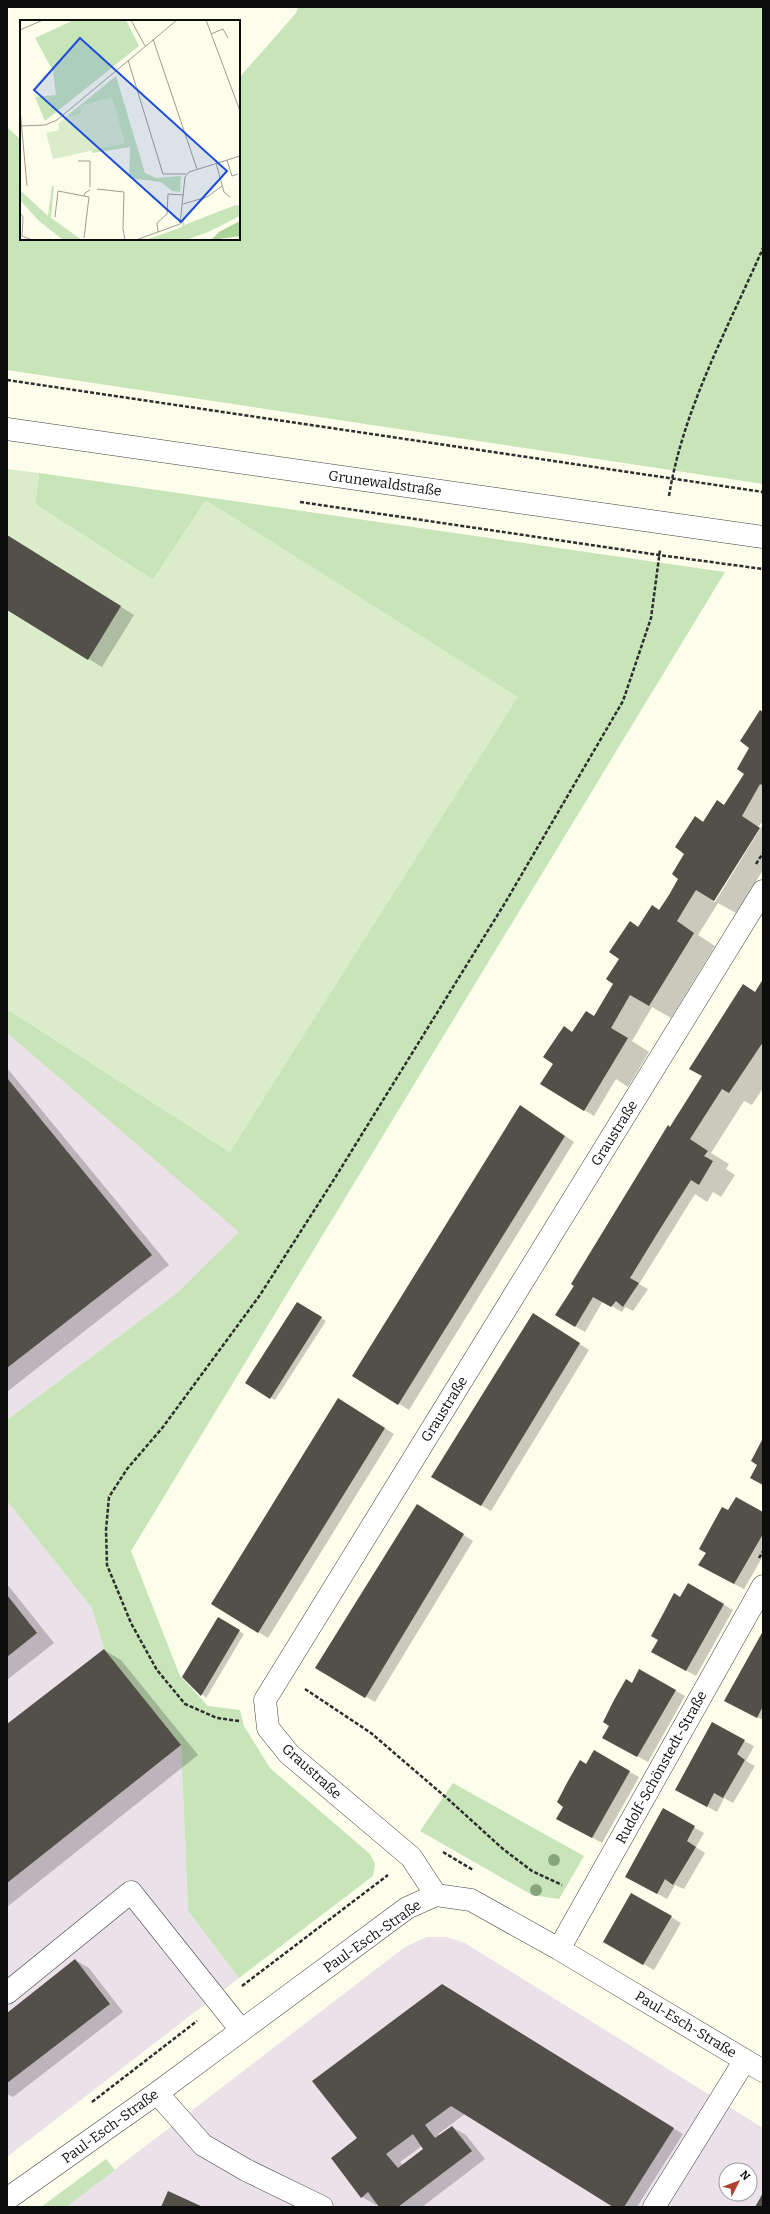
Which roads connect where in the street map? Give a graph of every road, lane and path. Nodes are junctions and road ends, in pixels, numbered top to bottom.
1 (763, 248) edge
2 (7, 380) edge
3 (7, 429) edge
4 (672, 480) junction
5 (763, 492) edge
6 (298, 502) dead end
7 (664, 523) junction
8 (763, 537) edge
9 (659, 555) junction
10 (763, 569) edge
11 (763, 852) edge
12 (755, 866) dead end
13 (763, 891) edge
14 (763, 1586) edge
15 (302, 1687) dead end
16 (240, 1721) dead end
17 (566, 1887) dead end
18 (436, 1895) junction
19 (559, 1948) junction
20 (7, 1993) edge
21 (241, 2030) junction
22 (745, 2060) junction
23 (763, 2071) edge
24 (156, 2092) junction
25 (7, 2199) edge
26 (322, 2207) edge
27 (654, 2207) edge

1 - 4 path
2 - 4 path
3 - 7 street, Grunewaldstraße
4 - 5 path
4 - 7 path
6 - 9 path
7 - 8 street, Grunewaldstraße
7 - 9 path
9 - 10 path
9 - 16 path
11 - 12 path
13 - 18 street, Graustraße
14 - 19 street, Rudolf-Schönstedt-Straße
15 - 17 path
18 - 19 street, Paul-Esch-Straße
18 - 21 street, Paul-Esch-Straße
19 - 22 street, Paul-Esch-Straße
20 - 21 street
21 - 24 street, Paul-Esch-Straße
22 - 23 street, Paul-Esch-Straße
22 - 27 street
24 - 25 street, Paul-Esch-Straße
24 - 26 street

